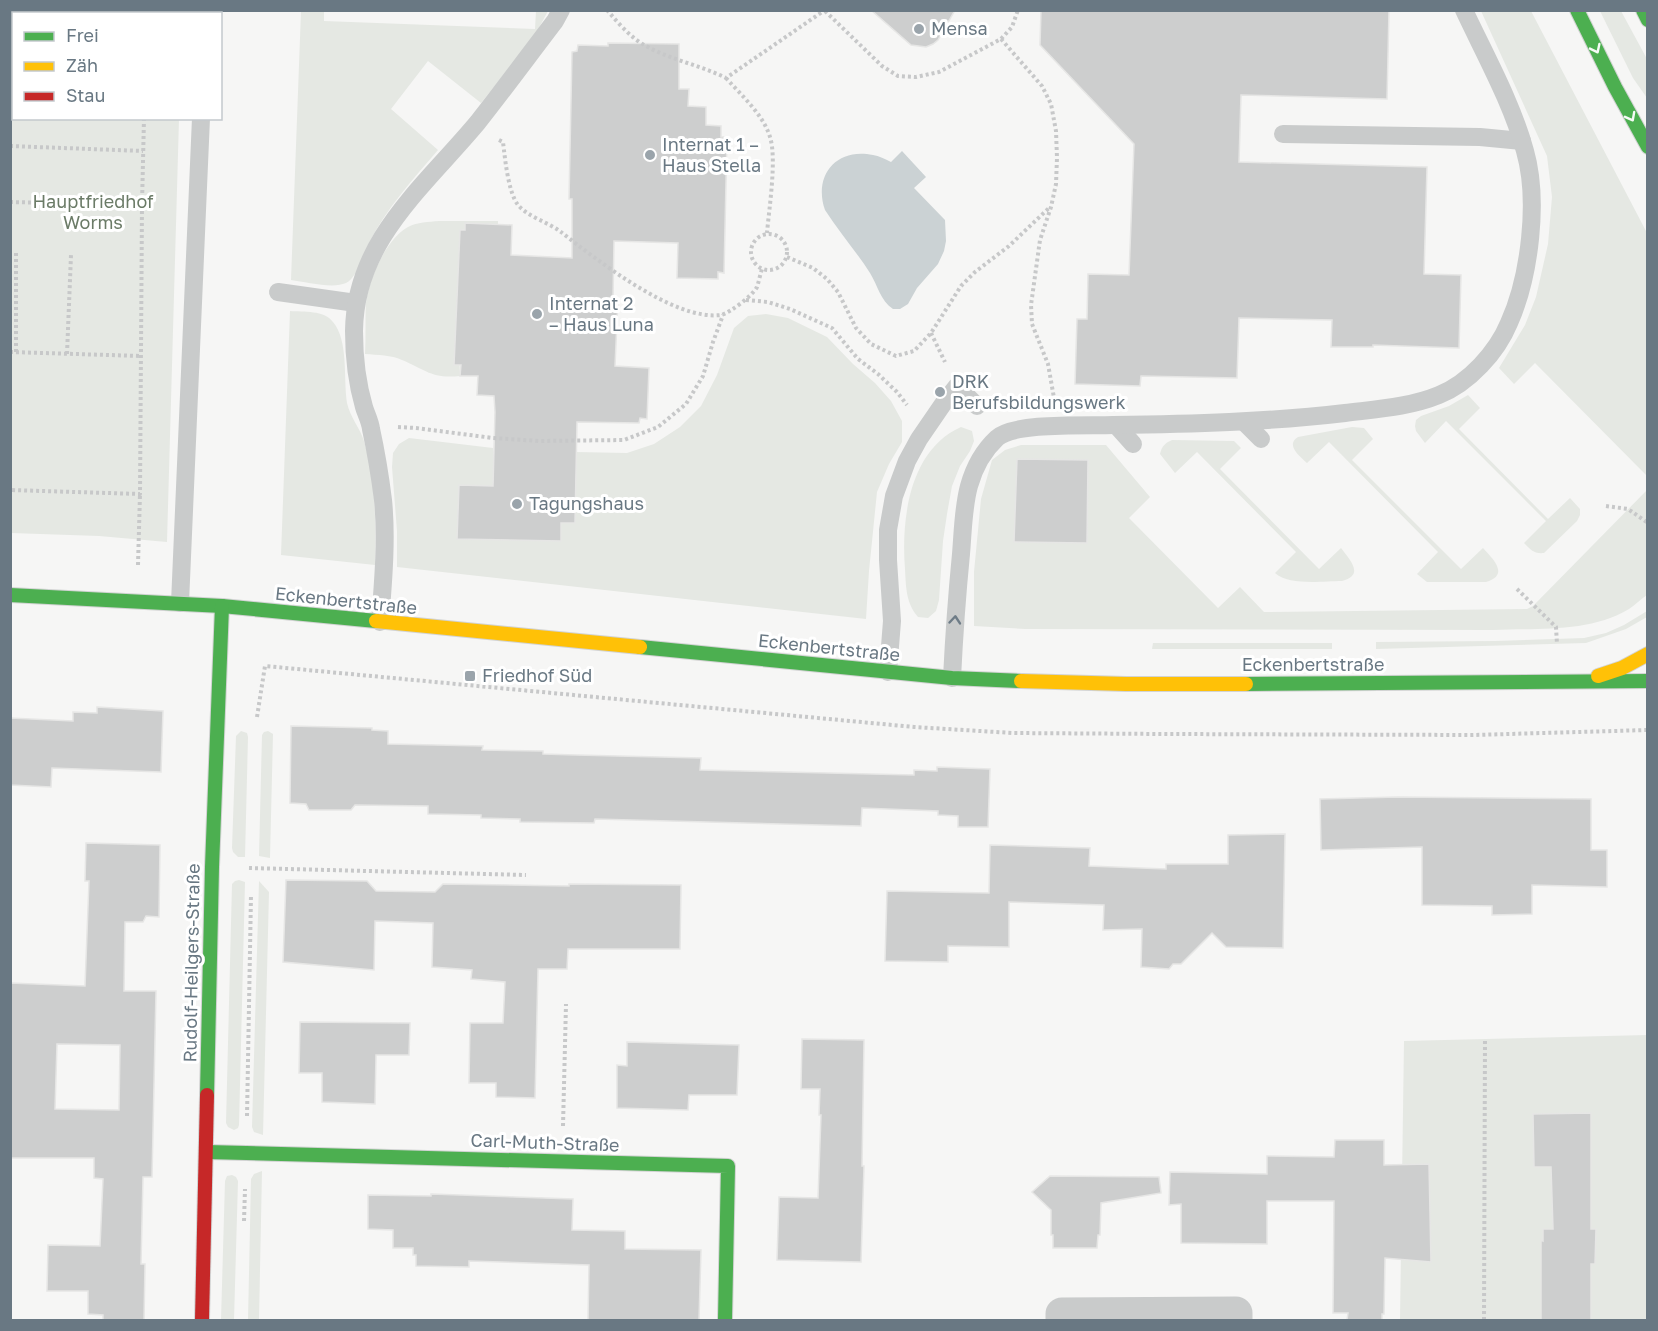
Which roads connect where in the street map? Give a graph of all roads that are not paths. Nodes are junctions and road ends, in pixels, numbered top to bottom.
1 (561, 10) edge
2 (1464, 10) edge
3 (1577, 10) edge
4 (1643, 10) edge
5 (1647, 20) edge
6 (201, 120) edge
7 (1283, 134) dead end
8 (1522, 141) junction
9 (1647, 147) edge
10 (278, 292) dead end
11 (356, 303) junction
12 (977, 406) dead end
13 (1244, 422) junction
14 (1116, 425) junction
15 (1261, 438) dead end
16 (1133, 444) dead end
17 (10, 595) edge
18 (180, 603) junction
19 (222, 606) junction
20 (380, 622) junction
21 (1647, 654) edge
22 (888, 672) junction
23 (952, 678) junction
24 (1582, 681) junction
25 (1647, 681) edge
26 (207, 1152) junction
27 (202, 1320) edge
28 (725, 1320) edge
29 (1062, 1320) edge
30 (1236, 1320) edge

1 - 11 lane
2 - 8 lane
3 -> 9 street
4 - 5 street
6 - 18 lane
7 - 8 lane
8 - 13 lane
10 - 11 lane
11 - 20 lane
12 - 22 lane
13 - 14 lane
13 - 15 lane
14 - 16 lane
23 -> 14 lane
17 - 18 street, Eckenbertstraße
18 - 19 street, Eckenbertstraße
19 - 20 street, Eckenbertstraße
19 - 26 street, Rudolf-Heilgers-Straße
20 - 22 street, Eckenbertstraße
21 - 24 street
22 - 23 street, Eckenbertstraße
23 - 24 street, Eckenbertstraße
24 - 25 street, Eckenbertstraße
26 - 27 street, Rudolf-Heilgers-Straße
26 - 28 street, Carl-Muth-Straße
29 - 30 street

